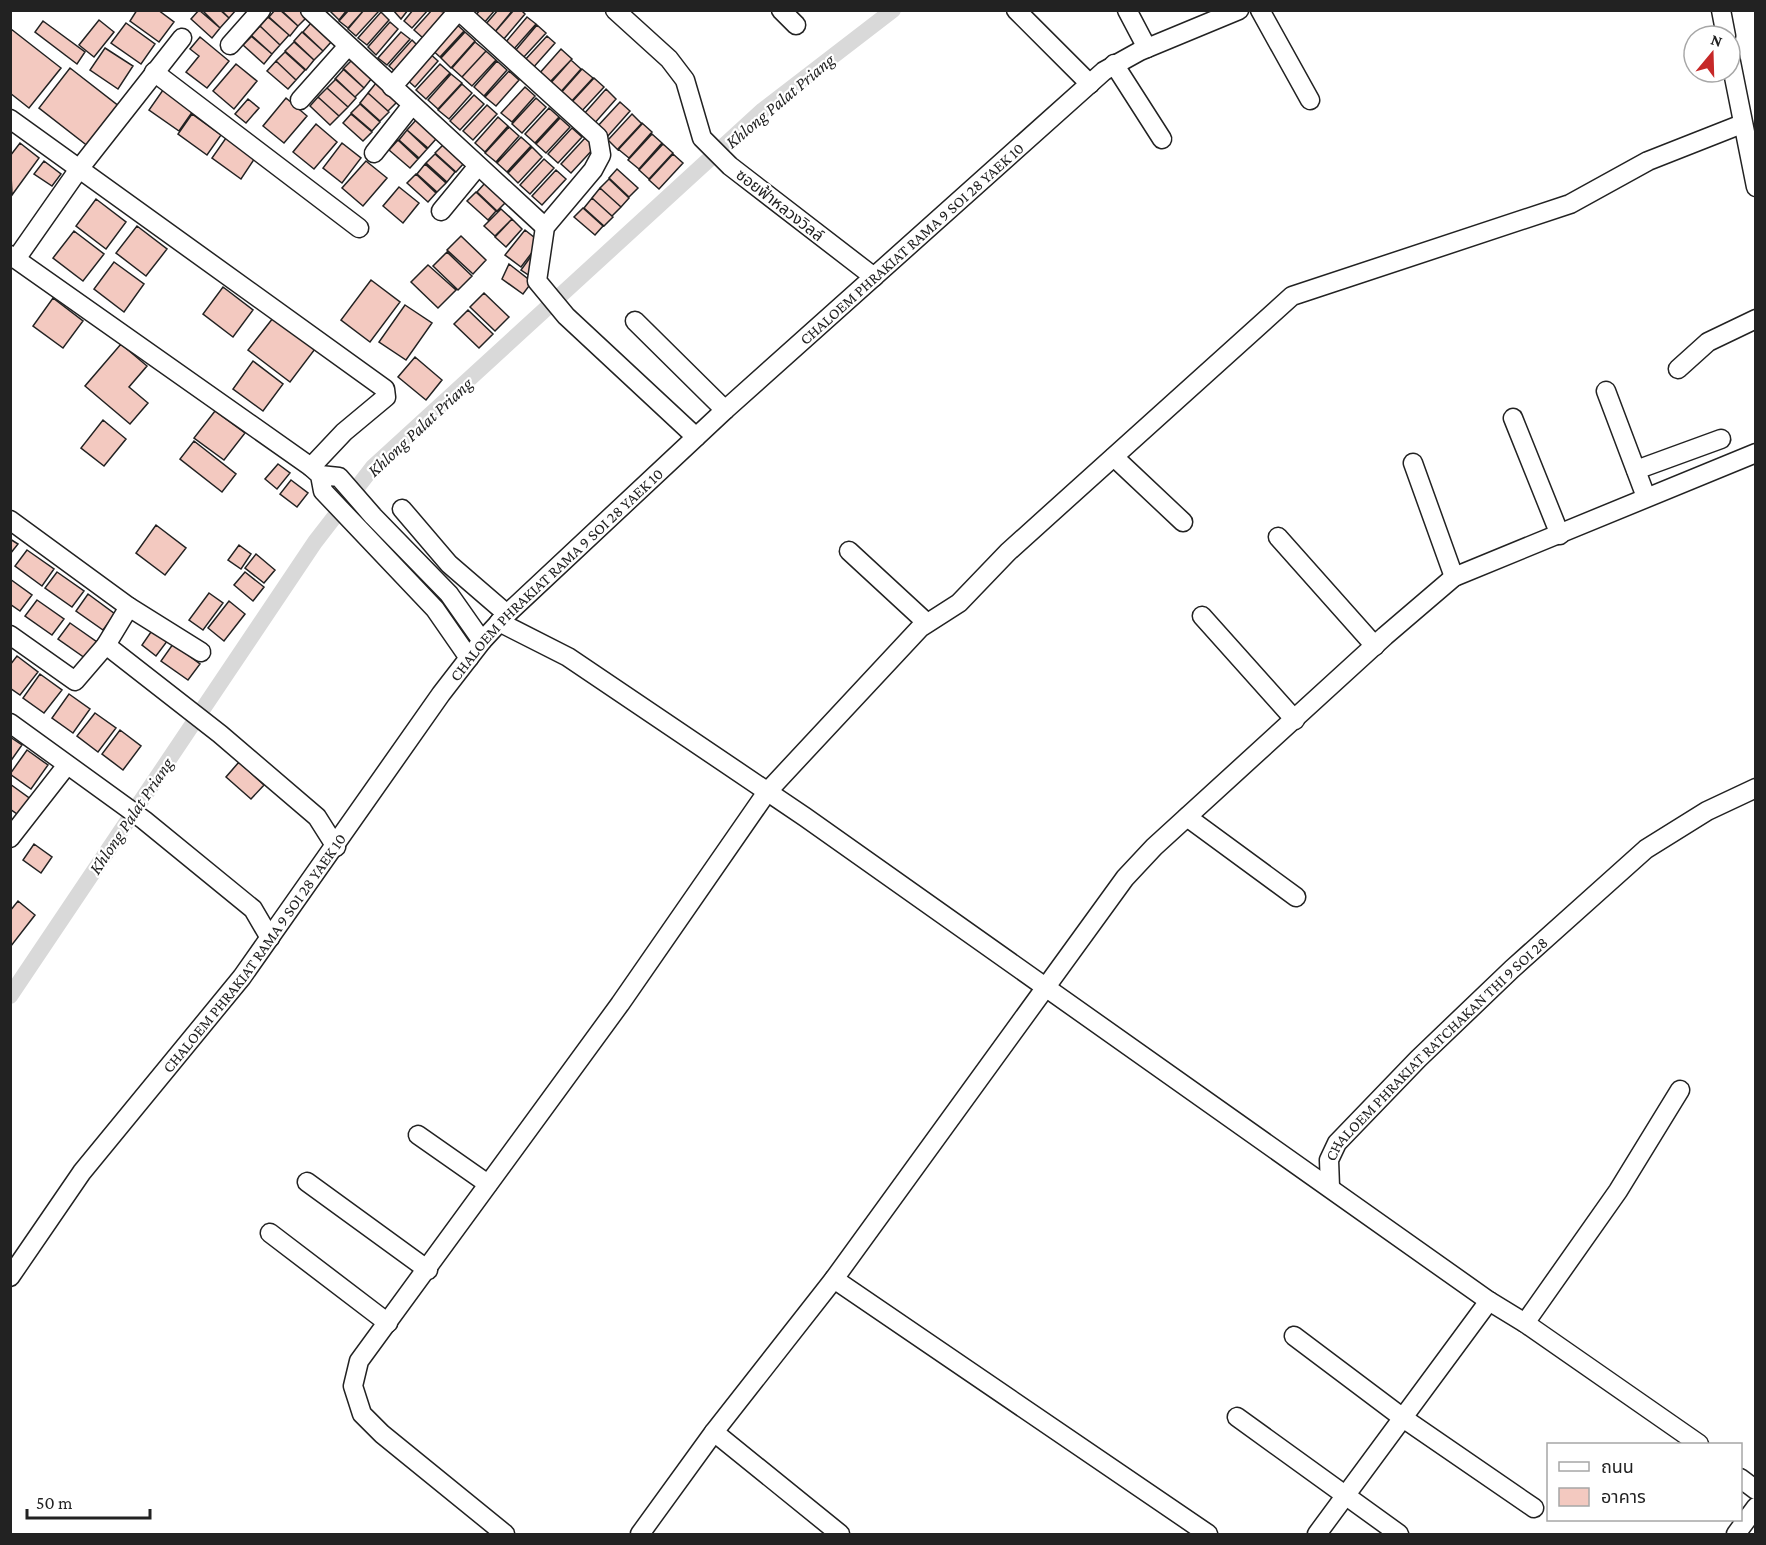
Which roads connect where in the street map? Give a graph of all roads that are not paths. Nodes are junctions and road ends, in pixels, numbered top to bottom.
1 (261, 10) edge
2 (309, 10) edge
3 (615, 10) edge
4 (781, 10) edge
5 (1016, 10) edge
6 (1127, 10) edge
7 (1239, 10) edge
8 (1260, 10) edge
9 (458, 11) edge
10 (796, 25) dead end
11 (182, 38) dead end
12 (230, 45) dead end
13 (348, 46) junction
14 (1147, 48) junction
15 (1114, 64) junction
16 (154, 72) junction
17 (1090, 84) junction
18 (1735, 84) edge
19 (392, 87) junction
20 (300, 100) dead end
21 (1310, 100) dead end
22 (412, 105) junction
23 (10, 118) edge
24 (1742, 124) junction
25 (1162, 140) dead end
26 (374, 153) dead end
27 (478, 166) junction
28 (79, 169) junction
29 (1755, 187) edge
30 (441, 211) dead end
31 (359, 228) dead end
32 (545, 228) junction
33 (13, 257) edge
34 (874, 277) junction
35 (1755, 318) edge
36 (635, 321) dead end
37 (1678, 369) dead end
38 (1606, 391) dead end
39 (726, 410) junction
40 (1513, 418) dead end
41 (696, 438) junction
42 (1721, 439) dead end
43 (1755, 453) edge
44 (1113, 457) junction
45 (1413, 463) dead end
46 (1636, 470) junction
47 (318, 478) junction
48 (1647, 497) junction
49 (402, 509) dead end
50 (10, 520) edge
51 (1183, 522) dead end
52 (367, 523) junction
53 (1560, 535) junction
54 (1278, 537) dead end
55 (405, 550) junction
56 (849, 551) dead end
57 (393, 565) junction
58 (1454, 577) junction
59 (448, 594) junction
60 (129, 607) junction
61 (435, 609) junction
62 (1202, 616) dead end
63 (503, 618) junction
64 (927, 623) junction
65 (10, 635) edge
66 (482, 641) junction
67 (106, 645) junction
68 (1375, 646) junction
69 (201, 652) dead end
70 (469, 658) junction
71 (1295, 720) junction
72 (10, 723) edge
73 (67, 765) junction
74 (1755, 788) edge
75 (767, 792) junction
76 (1187, 817) junction
77 (10, 838) edge
78 (336, 847) junction
79 (1296, 897) dead end
80 (270, 938) junction
81 (1043, 988) junction
82 (1680, 1090) dead end
83 (418, 1135) dead end
84 (307, 1182) dead end
85 (488, 1184) junction
86 (1330, 1187) junction
87 (270, 1233) dead end
88 (428, 1270) junction
89 (10, 1276) edge
90 (834, 1278) junction
91 (1489, 1301) junction
92 (388, 1323) junction
93 (1525, 1323) junction
94 (1294, 1336) dead end
95 (1237, 1417) dead end
96 (1403, 1418) junction
97 (714, 1432) junction
98 (1698, 1443) edge
99 (1742, 1480) edge
100 (1755, 1490) edge
101 (1345, 1497) junction
102 (1755, 1506) edge
103 (1534, 1508) dead end
104 (505, 1534) edge
105 (640, 1534) edge
106 (840, 1534) edge
107 (1208, 1534) edge
108 (1317, 1534) edge
109 (1399, 1534) edge
110 (1736, 1534) edge

1 - 12 street
2 - 13 street
3 - 34 street, ซอยฟ้าหลวงวิลล์
4 - 10 street
5 - 17 street
6 - 14 street
7 - 14 street, CHALOEM PHRAKIAT RAMA 9 SOI 28 YAEK 10
8 - 21 street
9 - 19 street
9 - 32 street
11 - 16 street
13 - 19 street
13 - 20 street
14 - 15 street, CHALOEM PHRAKIAT RAMA 9 SOI 28 YAEK 10
15 - 17 street, CHALOEM PHRAKIAT RAMA 9 SOI 28 YAEK 10
15 - 25 street
16 - 28 street
16 - 31 street
17 - 34 street, CHALOEM PHRAKIAT RAMA 9 SOI 28 YAEK 10
18 - 24 street
19 - 22 street
22 - 26 street
22 - 27 street
23 - 28 street
24 - 29 street
24 - 44 street
27 - 30 street
27 - 32 street
28 - 33 street
28 - 47 street
32 - 41 street
33 - 47 street
34 - 39 street, CHALOEM PHRAKIAT RAMA 9 SOI 28 YAEK 10
35 - 37 street
36 - 39 street
38 - 46 street
39 - 41 street, CHALOEM PHRAKIAT RAMA 9 SOI 28 YAEK 10
40 - 53 street
41 - 63 street, CHALOEM PHRAKIAT RAMA 9 SOI 28 YAEK 10
42 - 46 street
43 - 48 street
44 - 51 street
44 - 64 street
45 - 58 street
46 - 48 street
47 - 52 street
47 - 52 street
48 - 53 street
49 - 63 street
50 - 60 street
52 - 55 street
52 - 57 street
53 - 58 street
54 - 68 street
55 - 57 street
55 - 59 street
56 - 64 street
57 - 61 street
58 - 68 street
59 - 61 street
59 - 66 street
60 - 67 street
60 - 69 street
61 - 70 street
62 - 71 street
63 - 66 street, CHALOEM PHRAKIAT RAMA 9 SOI 28 YAEK 10
63 - 75 street
64 - 75 street
65 - 67 street
66 - 70 street, CHALOEM PHRAKIAT RAMA 9 SOI 28 YAEK 10
67 - 78 street
68 - 71 street
70 - 78 street, CHALOEM PHRAKIAT RAMA 9 SOI 28 YAEK 10
71 - 76 street
72 - 73 street
73 - 77 street
73 - 80 street
74 - 86 street, CHALOEM PHRAKIAT RATCHAKAN THI 9 SOI 28
75 - 81 street
75 - 85 street
76 - 79 street
76 - 81 street
78 - 80 street, CHALOEM PHRAKIAT RAMA 9 SOI 28 YAEK 10
80 - 89 street, CHALOEM PHRAKIAT RAMA 9 SOI 28 YAEK 10
81 - 86 street
81 - 90 street
82 - 93 street
83 - 85 street
84 - 88 street
85 - 88 street
86 - 91 street, CHALOEM PHRAKIAT RATCHAKAN THI 9 SOI 28
87 - 92 street
88 - 92 street
90 - 97 street
90 - 107 street
91 - 93 street, CHALOEM PHRAKIAT RATCHAKAN THI 9 SOI 28
91 - 96 street
92 - 104 street
93 - 98 street, CHALOEM PHRAKIAT RATCHAKAN THI 9 SOI 28
94 - 96 street
95 - 101 street
96 - 101 street
96 - 103 street
97 - 105 street
97 - 106 street
99 - 100 street
101 - 108 street
101 - 109 street
102 - 110 street

